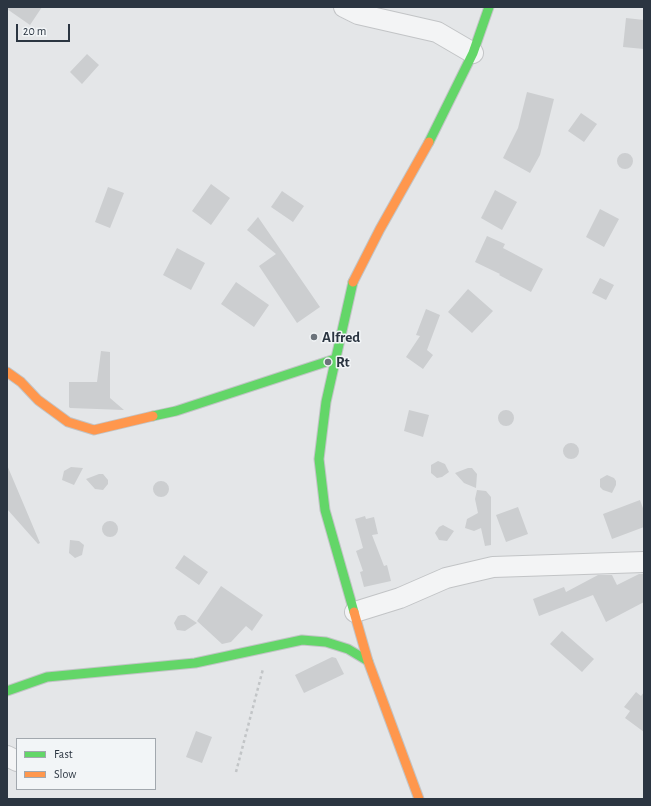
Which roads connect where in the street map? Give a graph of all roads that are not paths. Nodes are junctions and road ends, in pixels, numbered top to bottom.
1 (344, 7) edge
2 (489, 7) edge
3 (473, 54) junction
4 (336, 359) junction
5 (7, 372) edge
6 (644, 562) edge
7 (355, 612) junction
8 (368, 661) junction
9 (7, 691) edge
10 (7, 756) edge
11 (16, 760) edge
12 (419, 799) edge

1 - 3 street
2 - 3 street
3 - 4 street
4 - 5 street
4 - 7 street
6 - 7 street
7 - 8 street
8 - 9 street
8 - 12 street
10 - 11 street

